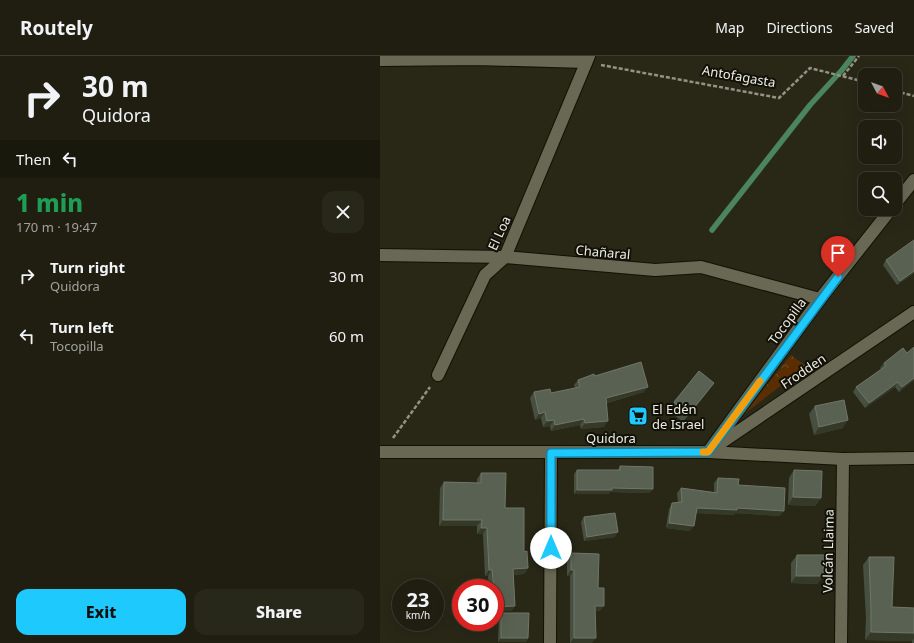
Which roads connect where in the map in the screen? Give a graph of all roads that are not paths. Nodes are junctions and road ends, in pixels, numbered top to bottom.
1 (476, 58) edge
2 (588, 59) edge
3 (380, 60) edge
4 (914, 180) edge
5 (902, 195) edge
6 (886, 216) edge
7 (380, 255) edge
8 (505, 257) junction
9 (820, 300) junction
10 (914, 312) edge
11 (438, 375) road end
12 (380, 452) edge
13 (708, 452) junction
14 (551, 453) junction
15 (914, 458) edge
16 (843, 459) junction
17 (550, 643) edge
18 (842, 643) edge

1 - 2 street
1 - 3 street
2 - 8 street, El Loa
4 - 5 street
6 - 9 street, Tocopilla
7 - 8 street, Chañaral
8 - 9 street, Chañaral
8 - 11 street, El Loa
9 - 13 street, Tocopilla
10 - 13 street, Frodden
12 - 14 street, Quidora
13 - 14 street, Quidora
13 - 16 street, Quidora
14 - 17 street
15 - 16 street, Quidora
16 - 18 street, Volcán Llaima

